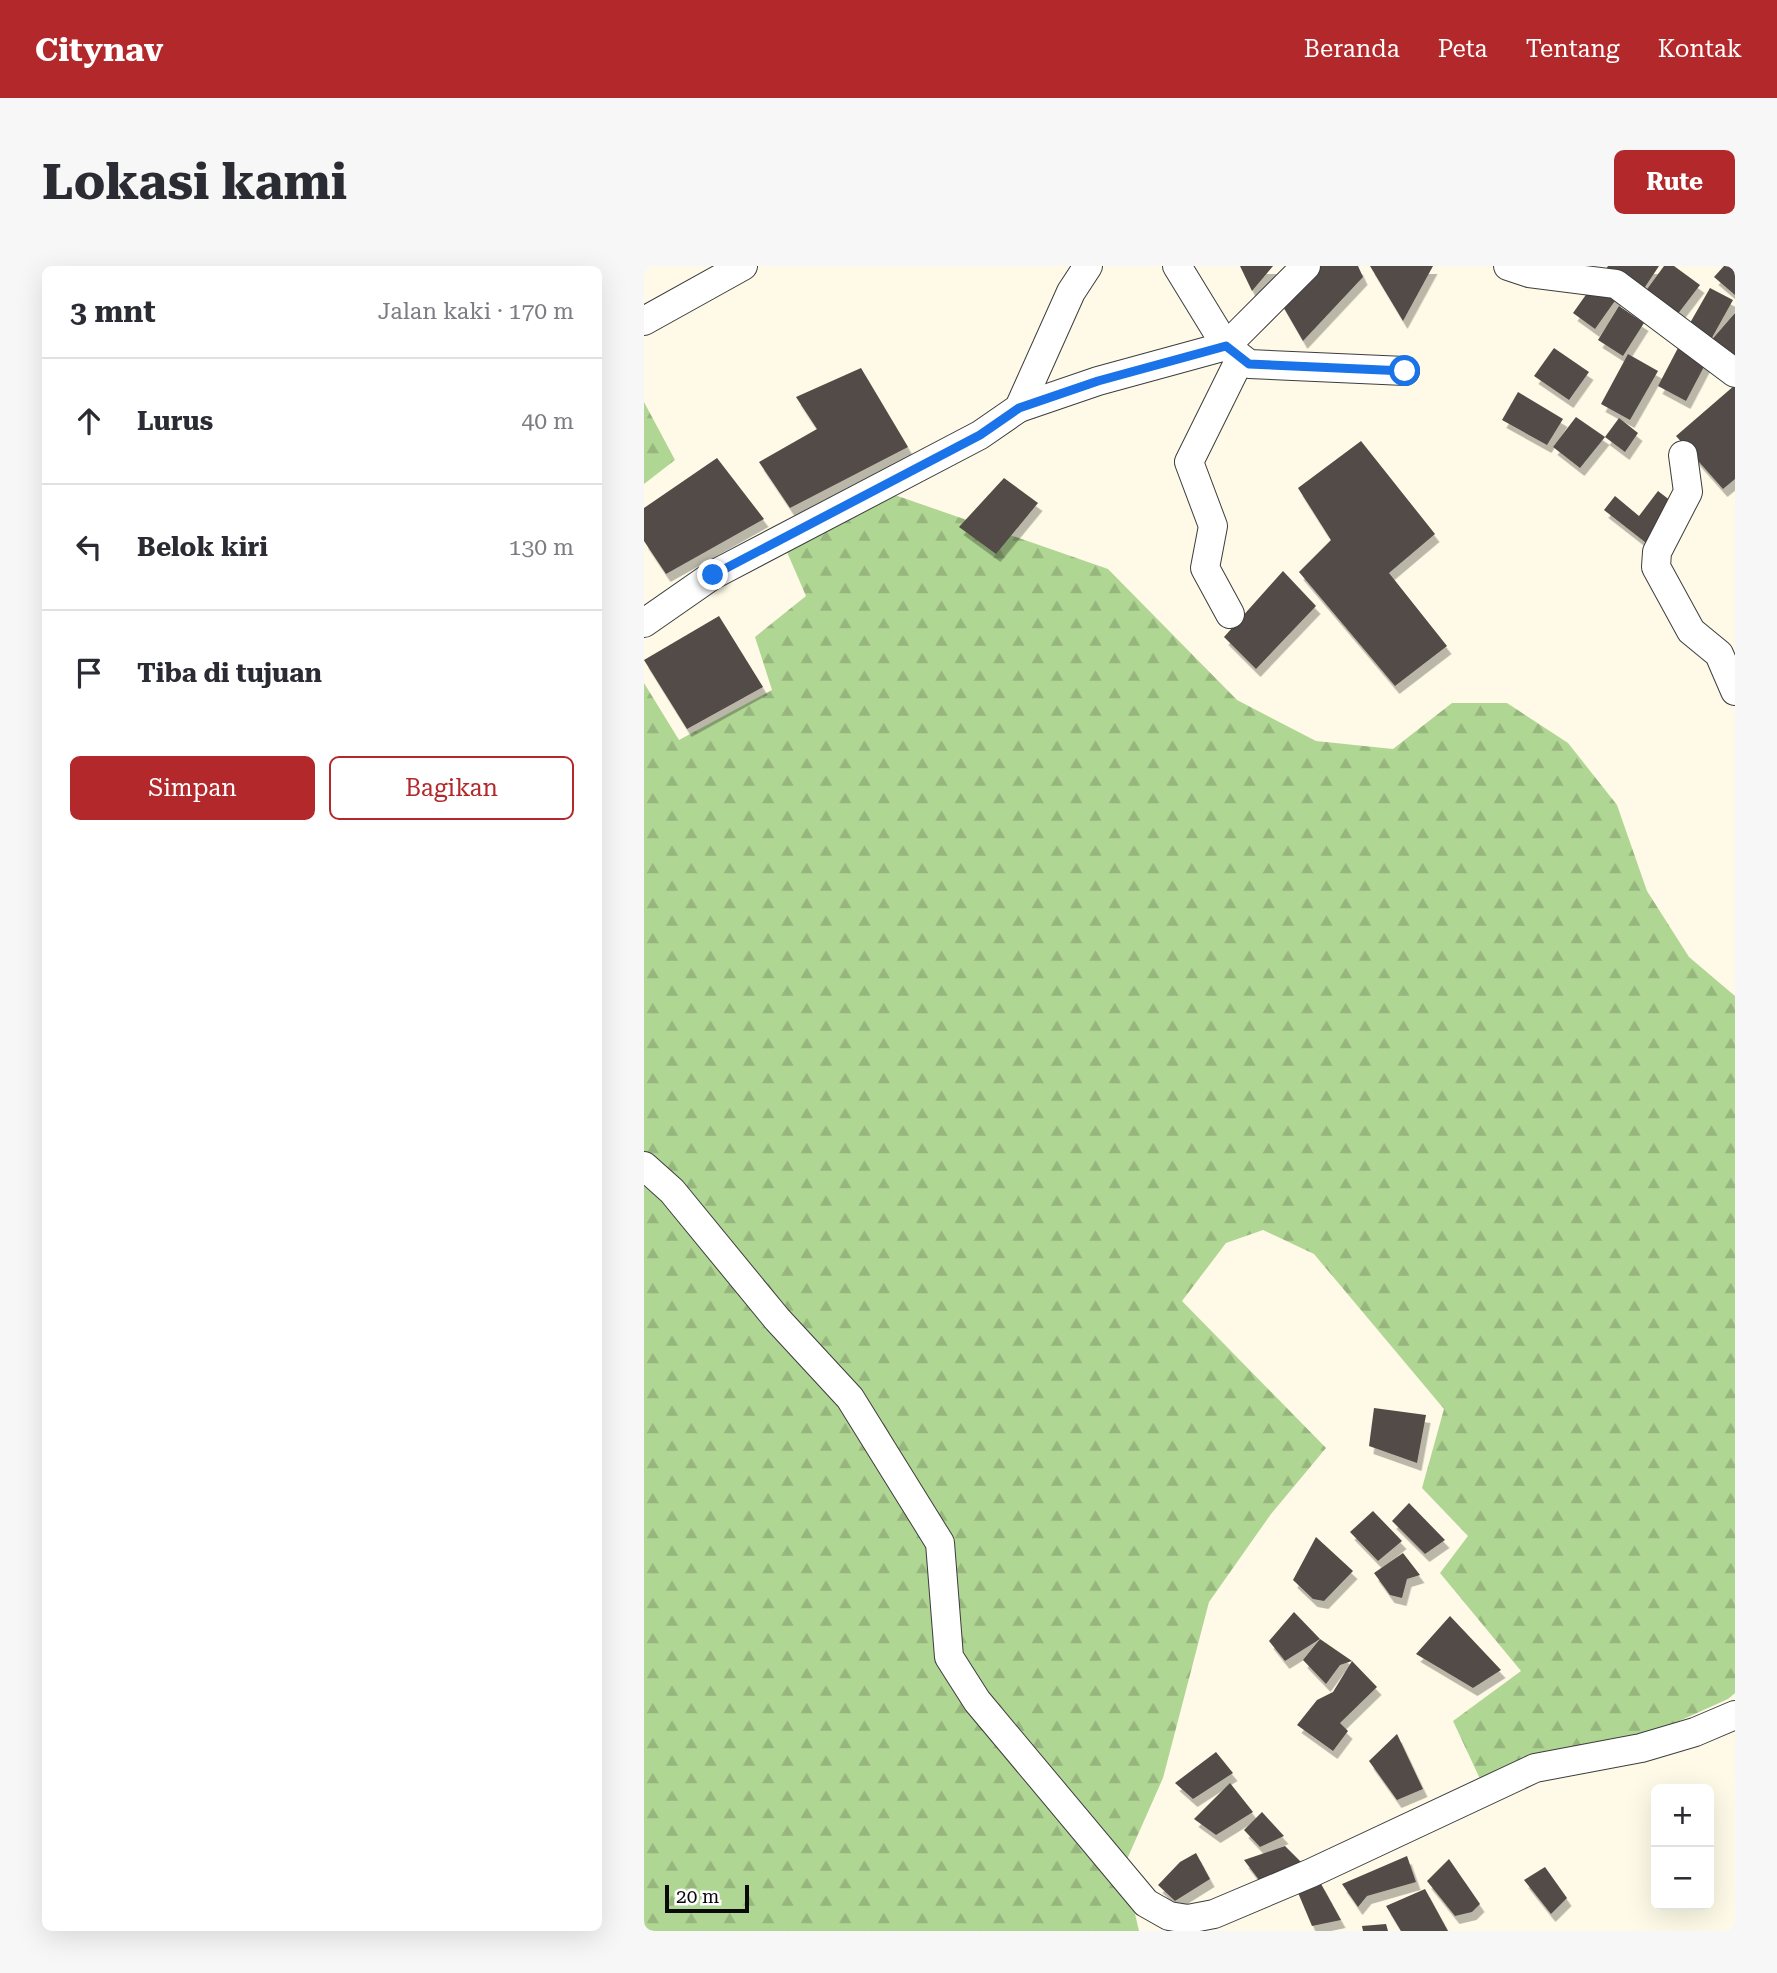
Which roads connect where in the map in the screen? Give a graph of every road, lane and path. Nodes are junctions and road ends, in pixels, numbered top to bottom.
1 (743, 266) edge
2 (1088, 266) edge
3 (1177, 266) edge
4 (1306, 266) edge
5 (1508, 266) edge
6 (644, 321) edge
7 (1233, 353) junction
8 (1405, 371) dead end
9 (1735, 373) edge
10 (1019, 408) junction
11 (1683, 454) dead end
12 (1230, 614) dead end
13 (644, 623) edge
14 (1735, 691) edge
15 (644, 1166) edge
16 (1735, 1715) edge

1 - 6 street
2 - 10 street
3 - 7 street
4 - 7 street
5 - 9 street
7 - 8 street
7 - 10 street
7 - 12 street
10 - 13 street
11 - 14 street
15 - 16 street

